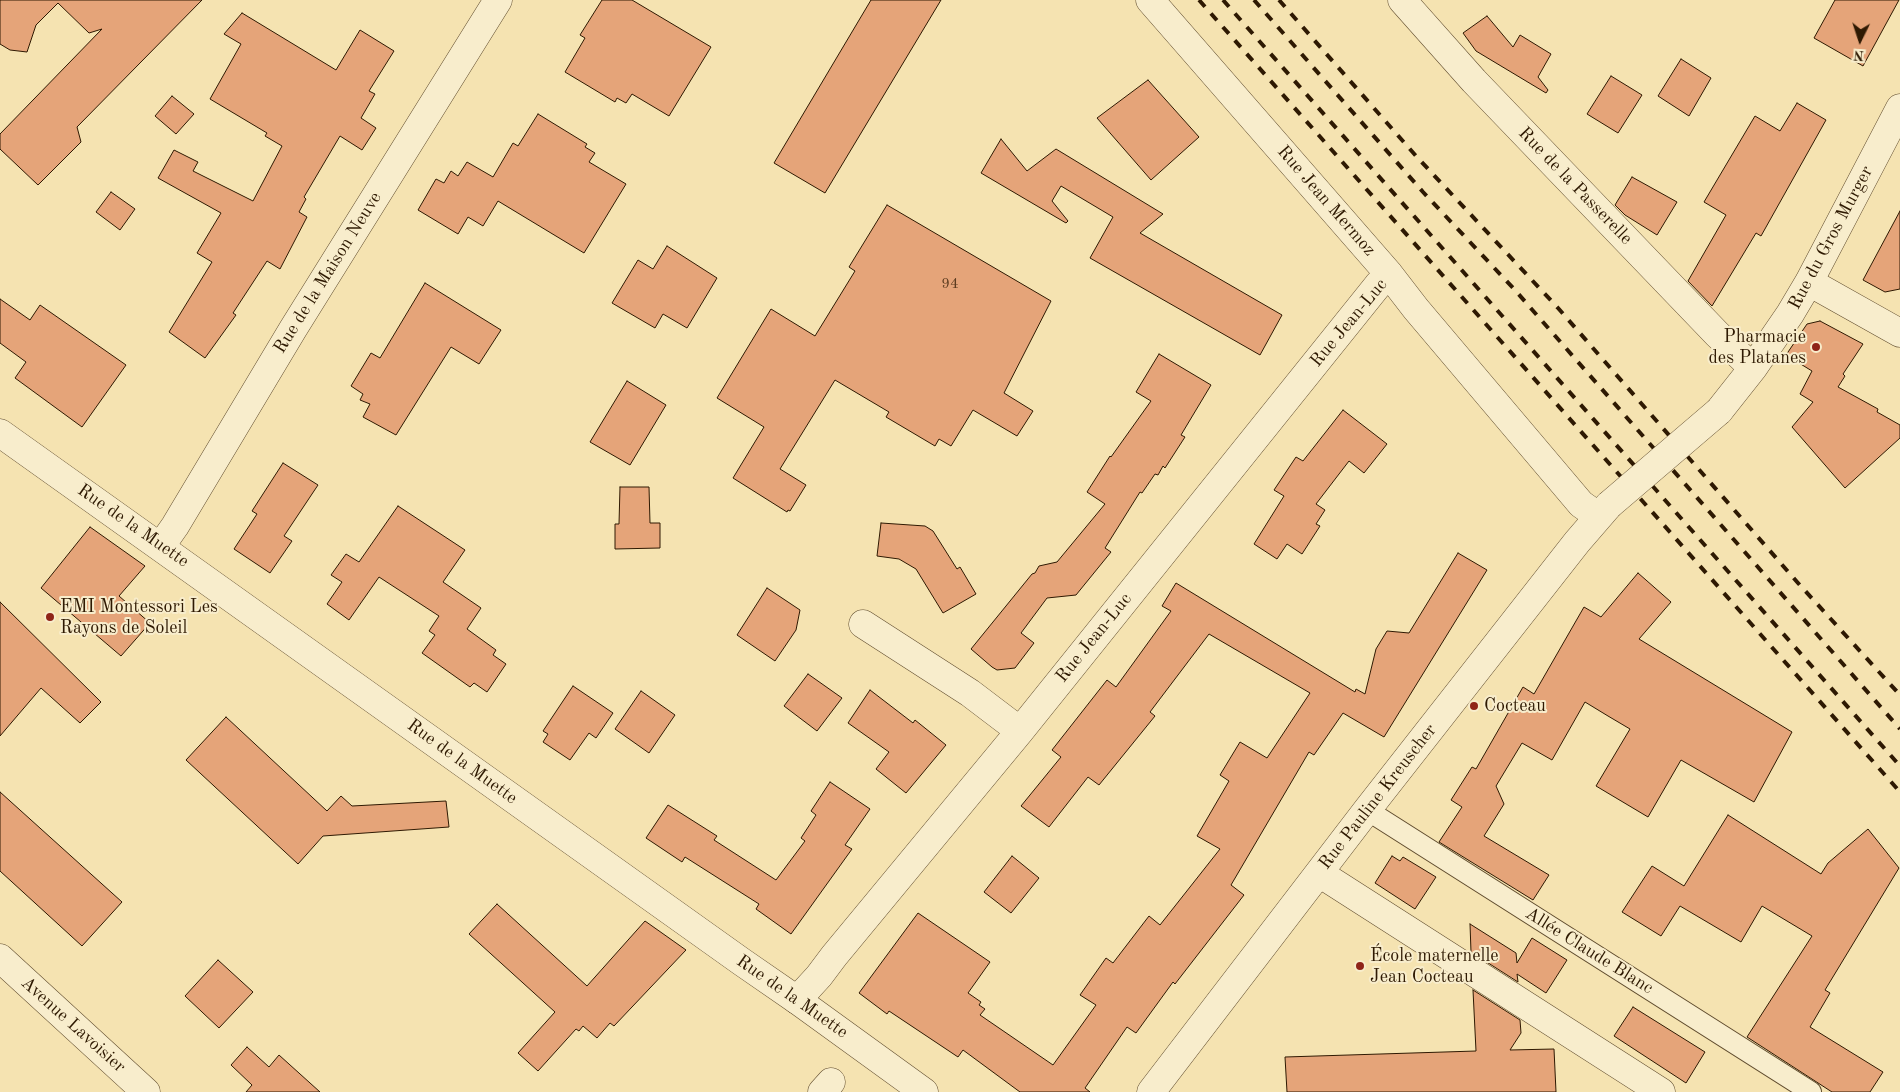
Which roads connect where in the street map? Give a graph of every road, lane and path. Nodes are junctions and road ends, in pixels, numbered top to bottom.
1 (498, 0) edge
2 (1150, 0) edge
3 (1402, 0) edge
4 (1900, 108) edge
5 (1389, 274) junction
6 (1809, 282) junction
7 (1900, 333) edge
8 (1752, 368) junction
9 (1719, 411) joint
10 (0, 433) edge
11 (1604, 510) junction
12 (161, 546) junction
13 (863, 624) dead end
14 (1020, 731) junction
15 (1368, 810) junction
16 (1319, 873) junction
17 (0, 958) edge
18 (797, 1000) junction
19 (146, 1092) edge
20 (924, 1092) edge
21 (1151, 1092) edge
22 (1661, 1092) edge
23 (1811, 1092) edge

1 - 12 street, Rue de la Maison Neuve
2 - 5 street, Rue Jean Mermoz
3 - 8 street, Rue de la Passerelle
4 - 6 street, Rue du Gros Murger
5 - 11 street, Rue Jean Mermoz
5 - 14 street, Rue Jean-Luc
6 - 7 street
6 - 8 street, Rue du Gros Murger
8 - 9 street, Rue du Gros Murger
9 - 11 street, Rue Pauline Kreuscher, bridge
10 - 12 street, Rue de la Muette
11 - 15 street, Rue Pauline Kreuscher
12 - 18 street, Rue de la Muette
13 - 14 street
14 - 18 street, Rue Jean-Luc
15 - 16 street, Rue Pauline Kreuscher
15 - 23 lane, Allée Claude Blanc
16 - 21 street, Rue Pauline Kreuscher
16 - 22 street
17 - 19 street, Avenue Lavoisier
18 - 20 street, Rue de la Muette

